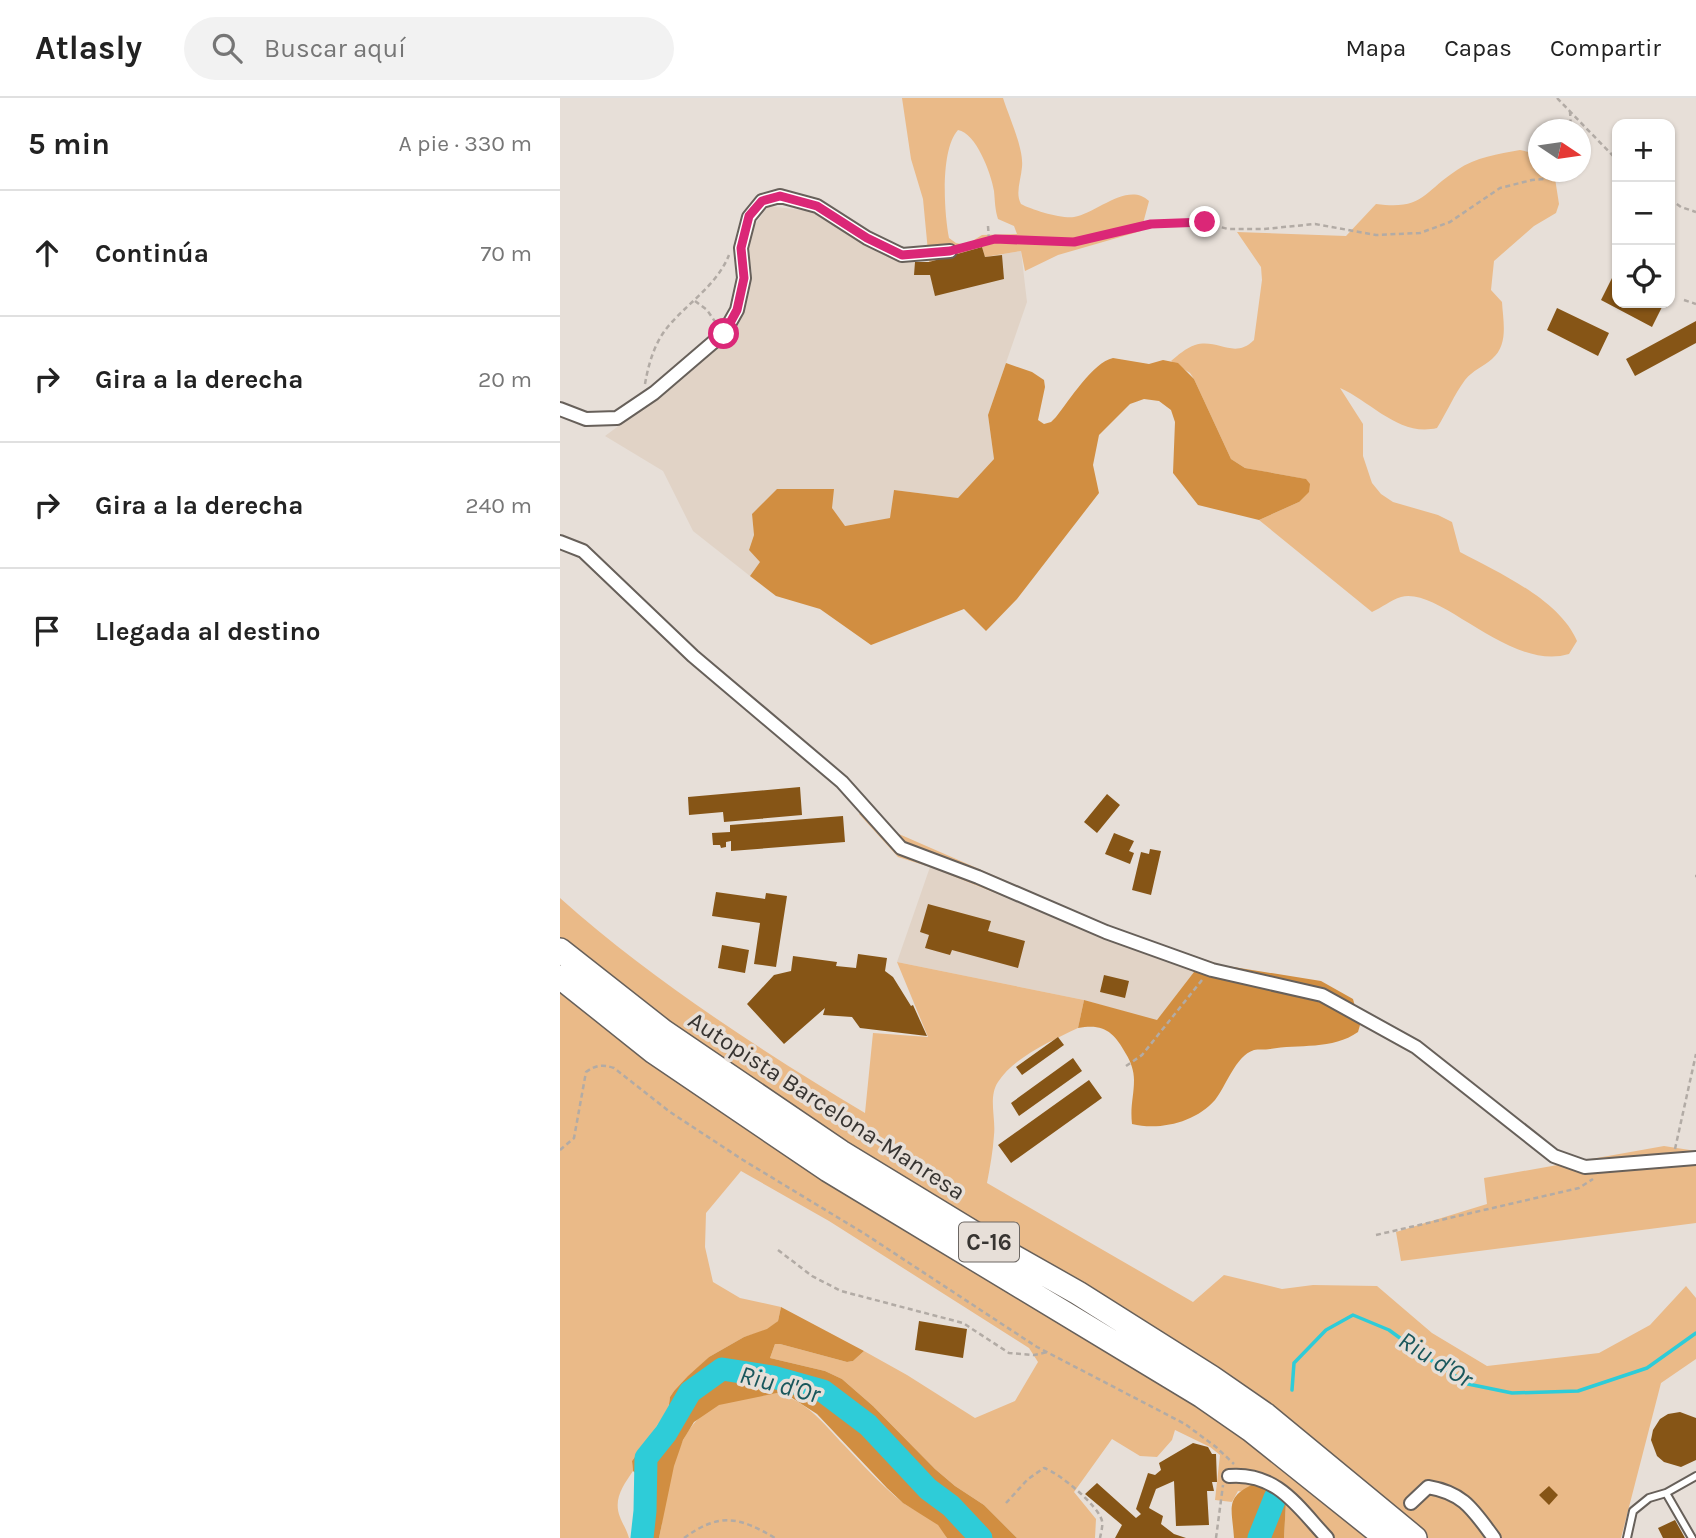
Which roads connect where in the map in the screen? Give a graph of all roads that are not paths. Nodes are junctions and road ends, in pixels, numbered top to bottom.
1 (950, 251) road end
2 (560, 409) edge
3 (560, 542) edge
4 (560, 950) edge
5 (560, 977) edge
6 (1696, 1158) edge
7 (1229, 1476) dead end
8 (1696, 1476) edge
9 (1666, 1493) junction
10 (1410, 1503) dead end
11 (1328, 1538) edge
12 (1386, 1538) edge
13 (1415, 1538) edge
14 (1494, 1538) edge
15 (1627, 1538) edge
16 (1692, 1538) edge

1 - 2 street
3 - 6 street
4 - 13 highway, Autopista Barcelona-Manresa / C-16
5 - 12 highway, Autopista Barcelona-Manresa / C-16
7 - 11 street
8 - 9 lane
9 - 15 lane
9 - 16 lane
10 - 14 street

